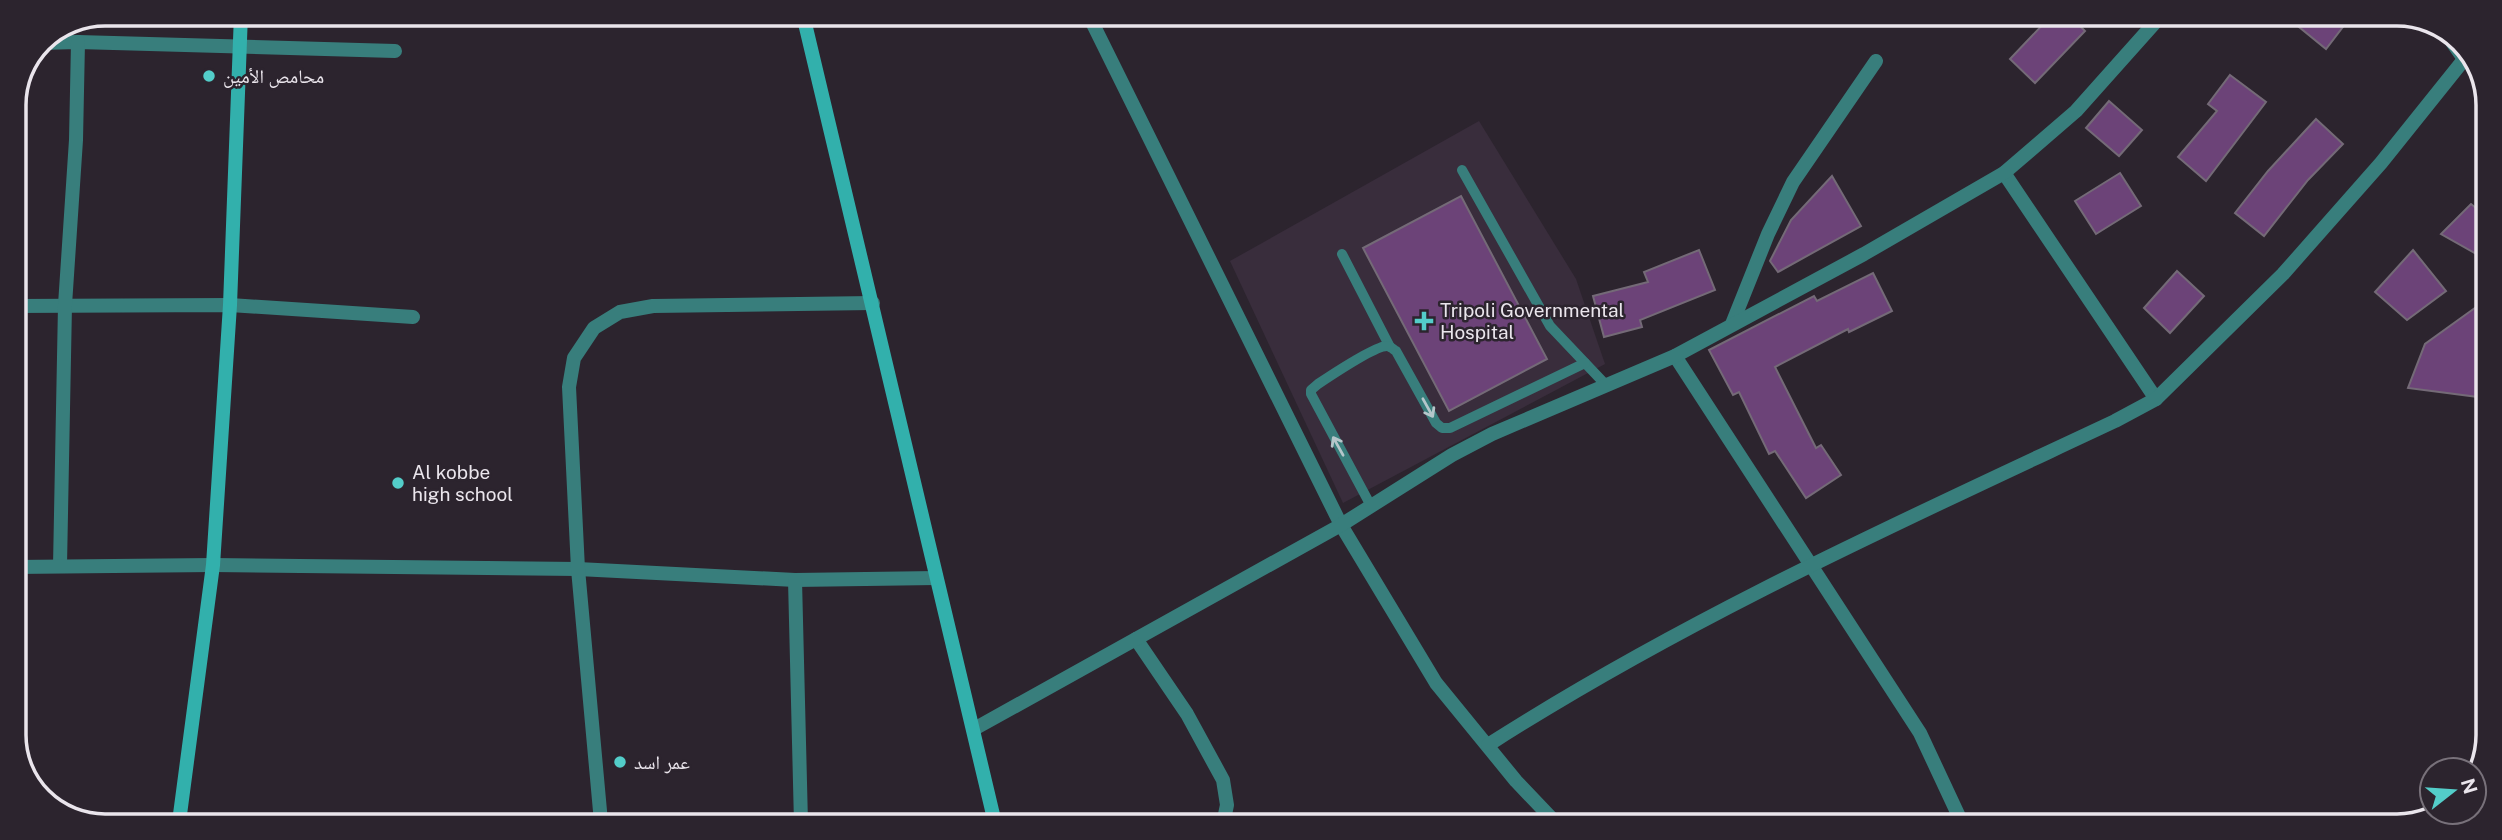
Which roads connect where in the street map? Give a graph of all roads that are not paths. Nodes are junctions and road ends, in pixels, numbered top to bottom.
1 (241, 26) edge
2 (806, 26) edge
3 (1094, 26) edge
4 (2152, 26) edge
5 (78, 42) junction
6 (58, 43) edge
7 (240, 46) junction
8 (395, 51) dead end
9 (1876, 61) dead end
10 (2465, 65) edge
11 (1462, 170) dead end
12 (2004, 173) junction
13 (1342, 254) dead end
14 (873, 303) junction
15 (65, 305) junction
16 (230, 305) junction
17 (26, 306) edge
18 (413, 317) dead end
19 (1732, 324) junction
20 (1390, 347) junction
21 (1675, 356) junction
22 (1584, 363) junction
23 (1605, 384) junction
24 (2156, 398) junction
25 (1371, 506) junction
26 (1341, 526) junction
27 (213, 565) junction
28 (60, 566) junction
29 (1810, 566) junction
30 (26, 567) edge
31 (578, 569) junction
32 (936, 578) junction
33 (795, 580) junction
34 (1136, 639) junction
35 (974, 729) junction
36 (1488, 744) junction
37 (180, 814) edge
38 (600, 814) edge
39 (801, 814) edge
40 (993, 814) edge
41 (1225, 814) edge
42 (1547, 814) edge
43 (1958, 814) edge

1 - 7 main road
2 - 14 main road
3 - 26 street
4 - 12 street
5 - 6 street
5 - 7 street
5 - 15 street
7 - 8 street
7 - 16 main road
9 - 19 street
10 - 24 street
11 - 22 lane
12 - 19 street
12 - 24 street
13 - 20 lane
14 - 31 street
14 - 32 main road
15 - 16 street
15 - 17 street
15 - 28 street
16 - 18 street
16 - 27 main road
19 - 21 street
20 -> 22 lane
25 -> 20 lane
21 - 23 street
21 - 29 street
22 - 23 lane
23 - 25 street
24 - 29 street
25 - 26 street
26 - 34 street
26 - 36 street
27 - 28 street
27 - 31 street
27 - 37 main road
28 - 30 street
29 - 36 street
29 - 43 street
31 - 33 street
31 - 38 street
32 - 33 street
32 - 35 main road
33 - 39 street
34 - 35 street
34 - 41 street
35 - 40 main road
36 - 42 street

